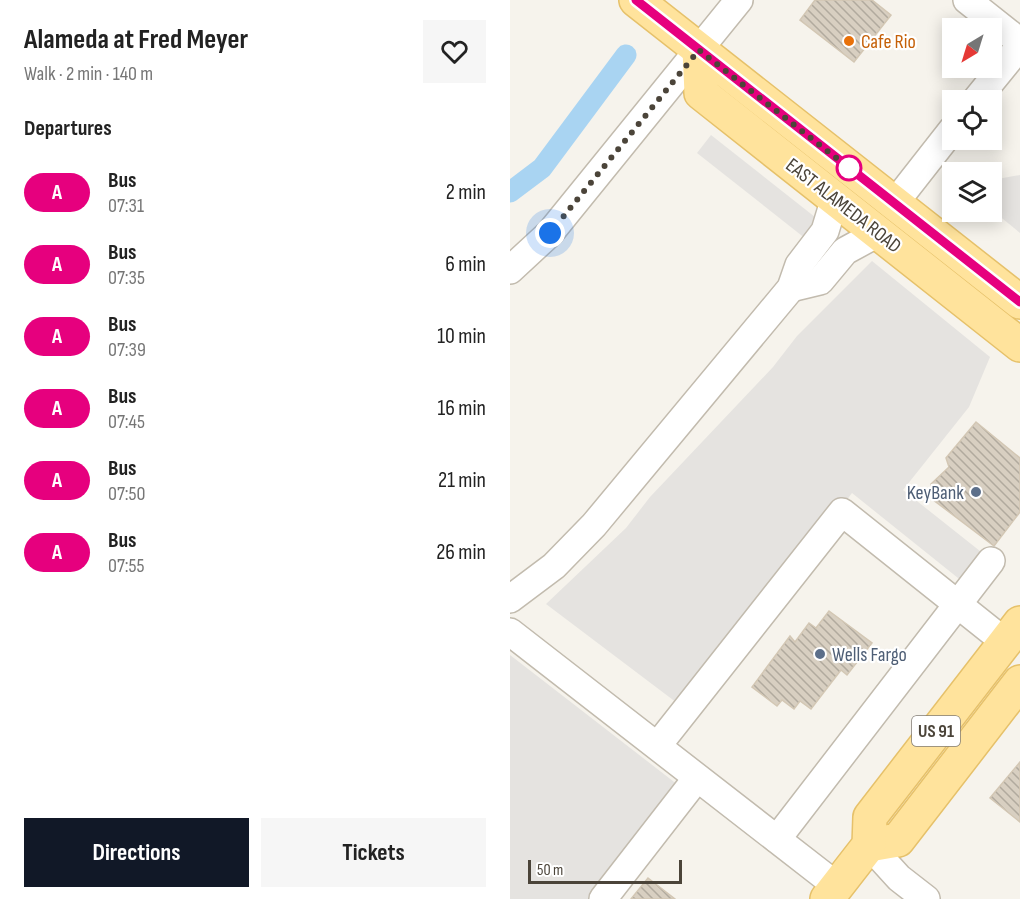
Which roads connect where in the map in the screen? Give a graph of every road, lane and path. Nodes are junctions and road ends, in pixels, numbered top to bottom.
1 (636, 0) edge
2 (739, 0) edge
3 (967, 0) edge
4 (1020, 44) edge
5 (699, 50) junction
6 (984, 90) edge
7 (942, 143) edge
8 (835, 198) junction
9 (894, 204) junction
10 (878, 233) junction
11 (510, 270) edge
12 (791, 288) junction
13 (1020, 302) edge
14 (1020, 345) edge
15 (991, 561) dead end
16 (510, 599) edge
17 (960, 605) junction
18 (510, 632) edge
19 (1013, 633) edge
20 (1020, 682) edge
21 (658, 745) junction
22 (697, 778) junction
23 (777, 839) junction
24 (869, 845) junction
25 (832, 893) edge
26 (603, 899) edge
27 (926, 899) edge

1 - 5 main road, EAST ALAMEDA ROAD
2 - 5 lane
3 - 4 lane
4 - 6 lane
5 - 8 main road, EAST ALAMEDA ROAD
5 - 9 main road, EAST ALAMEDA ROAD
5 - 11 lane
7 - 9 lane
8 - 10 main road, EAST ALAMEDA ROAD
8 - 12 lane
9 - 13 main road, EAST ALAMEDA ROAD
10 - 12 lane
10 - 14 main road, EAST ALAMEDA ROAD
12 - 16 lane
15 - 17 lane
17 - 19 lane
17 - 21 lane
17 - 23 lane
18 - 21 lane
19 - 24 main road, US 91
20 - 24 main road, US 91
21 - 22 lane
22 - 23 lane
22 - 26 lane
23 - 25 lane
24 - 25 main road
24 - 27 lane

